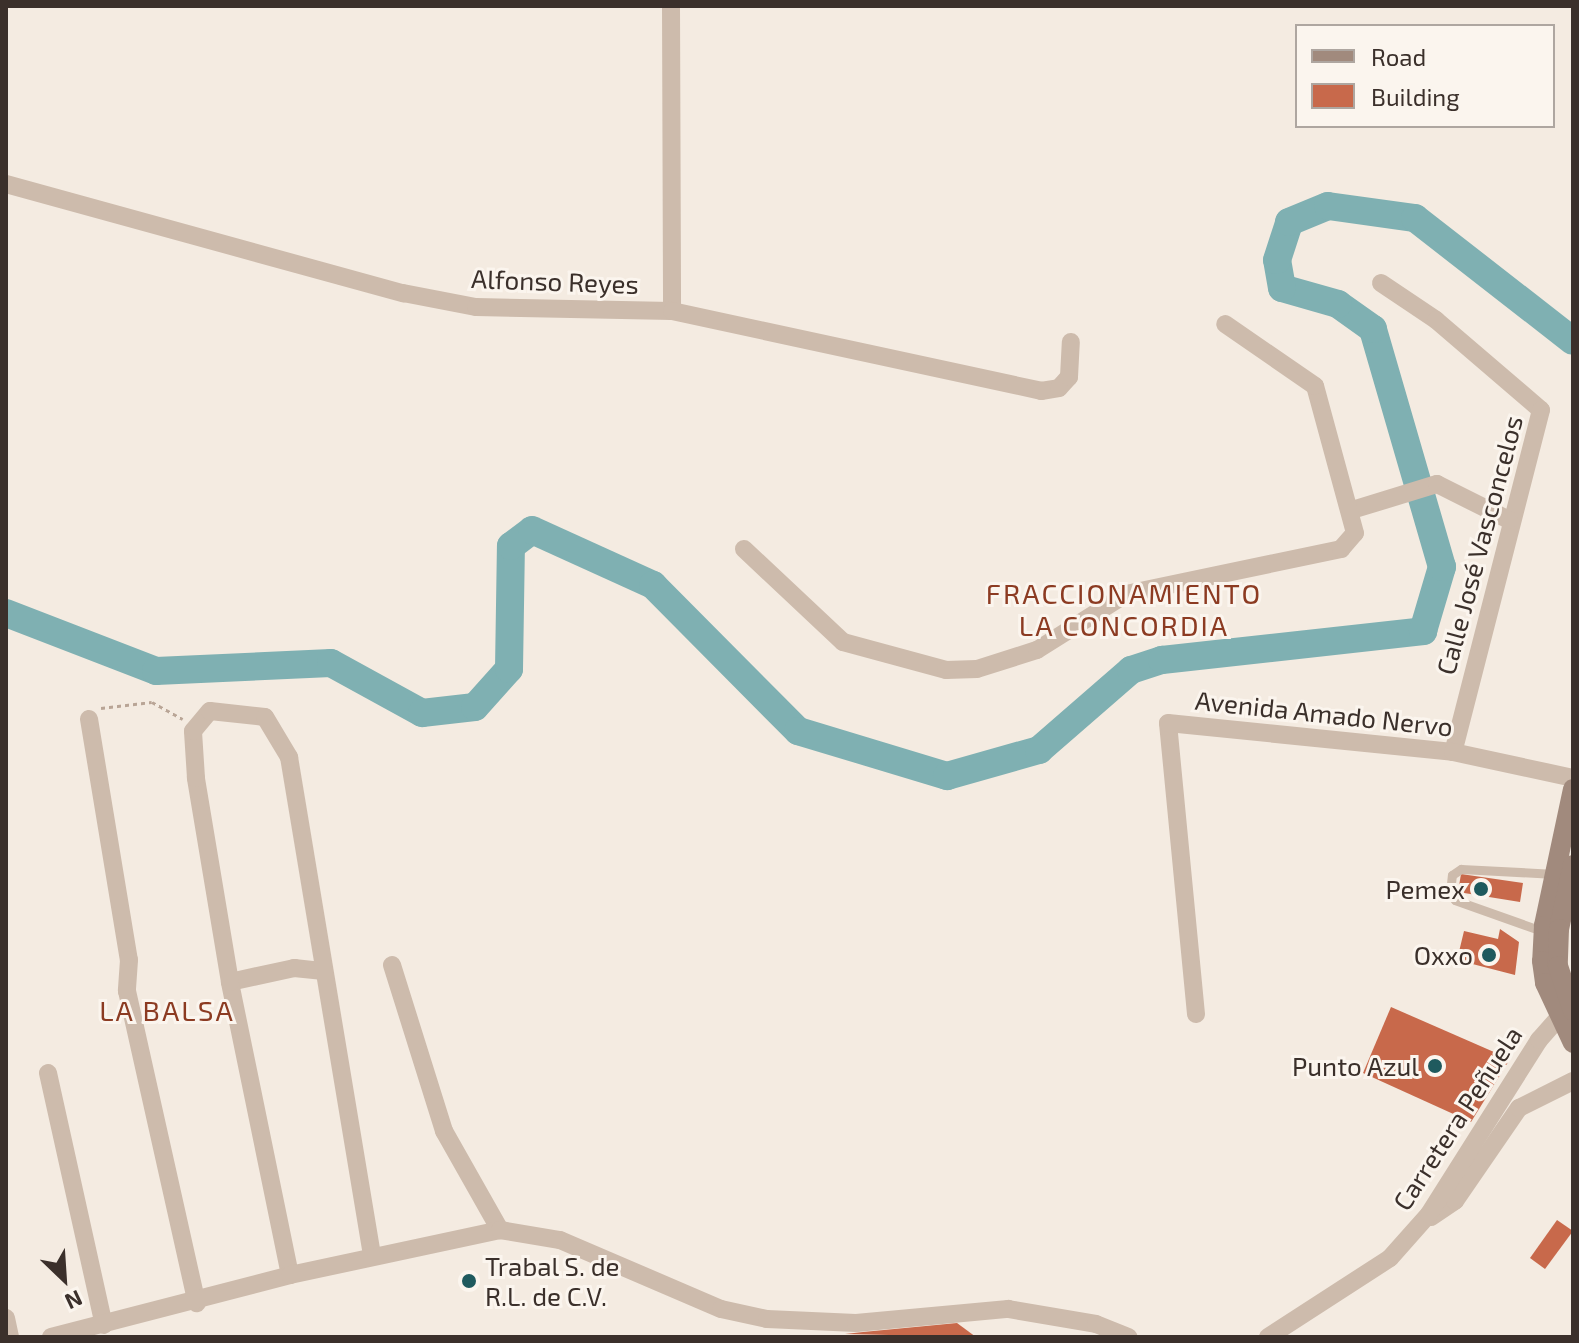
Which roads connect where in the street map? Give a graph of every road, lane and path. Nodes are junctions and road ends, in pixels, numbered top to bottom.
1 (671, 6) edge
2 (6, 184) edge
3 (1381, 283) dead end
4 (672, 311) junction
5 (1225, 324) dead end
6 (1071, 342) dead end
7 (1352, 510) junction
8 (1509, 520) junction
9 (744, 549) dead end
10 (89, 719) joint
11 (193, 731) junction
12 (1453, 752) junction
13 (1573, 778) edge
14 (1573, 789) edge
15 (1566, 871) edge
16 (1551, 934) junction
17 (392, 965) dead end
18 (324, 971) junction
19 (230, 982) junction
20 (1567, 1010) edge
21 (1196, 1014) dead end
22 (1573, 1043) edge
23 (48, 1073) dead end
24 (1573, 1081) edge
25 (1422, 1222) junction
26 (500, 1230) junction
27 (372, 1255) junction
28 (290, 1275) junction
29 (197, 1303) junction
30 (6, 1318) edge
31 (104, 1325) junction
32 (10, 1337) edge
33 (51, 1337) edge
34 (1128, 1337) edge
35 (1268, 1337) edge

1 - 4 street
2 - 4 street, Alfonso Reyes
3 - 8 street, Calle José Vasconcelos
4 - 6 street, Alfonso Reyes
5 - 7 street
7 - 8 street
7 - 9 street
8 - 12 street, Calle José Vasconcelos
10 - 11 path
10 - 29 street
11 - 18 street
11 - 19 street
12 - 13 street, Avenida Amado Nervo
12 - 21 street, Avenida Amado Nervo
14 - 15 main road
15 - 16 main road
15 - 16 lane
16 - 20 main road
17 - 26 street
18 - 19 street
18 - 27 street
19 - 28 street
20 - 22 main road
20 - 25 street, Carretera Peñuela
23 - 31 street
24 - 25 street
25 - 35 street, Carretera Peñuela
26 - 27 street
26 - 34 street
27 - 28 street
28 - 29 street
29 - 31 street
30 - 32 street
31 - 33 street

